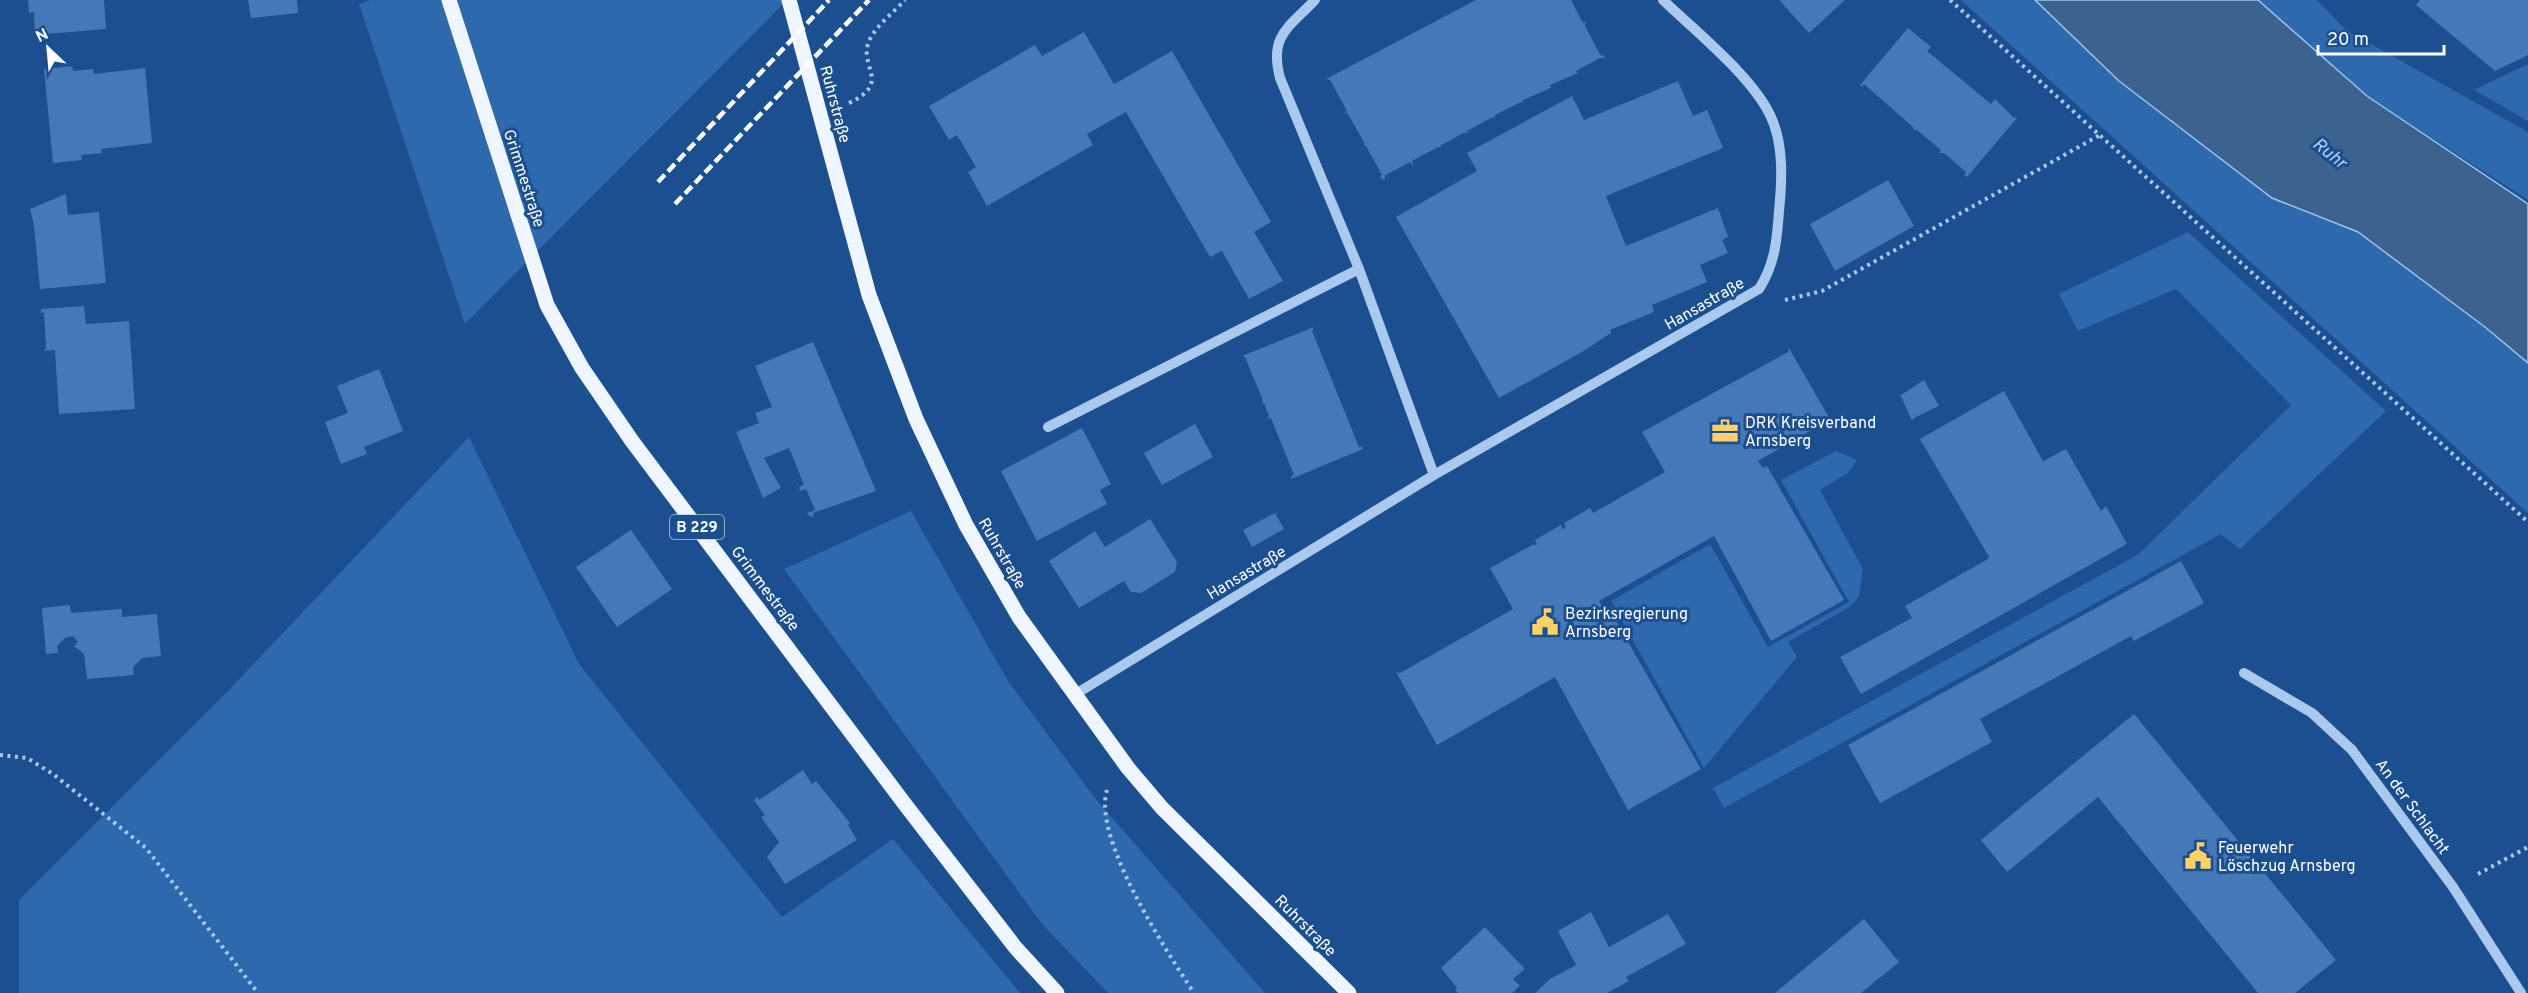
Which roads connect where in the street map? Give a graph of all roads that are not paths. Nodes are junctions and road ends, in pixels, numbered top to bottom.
1 (449, 0) edge
2 (789, 0) edge
3 (1315, 0) edge
4 (1663, 0) edge
5 (1359, 269) junction
6 (1048, 427) dead end
7 (1434, 475) junction
8 (2244, 673) dead end
9 (1074, 694) junction
10 (1057, 993) edge
11 (1349, 993) edge
12 (2521, 993) edge

1 - 10 main road, Grimmestraße / B 229
2 - 9 main road, Ruhrstraße
3 - 5 street
4 - 7 street, Hansastraße
5 - 6 street
5 - 7 street
7 - 9 street, Hansastraße
8 - 12 street, An der Schlacht
9 - 11 main road, Ruhrstraße

